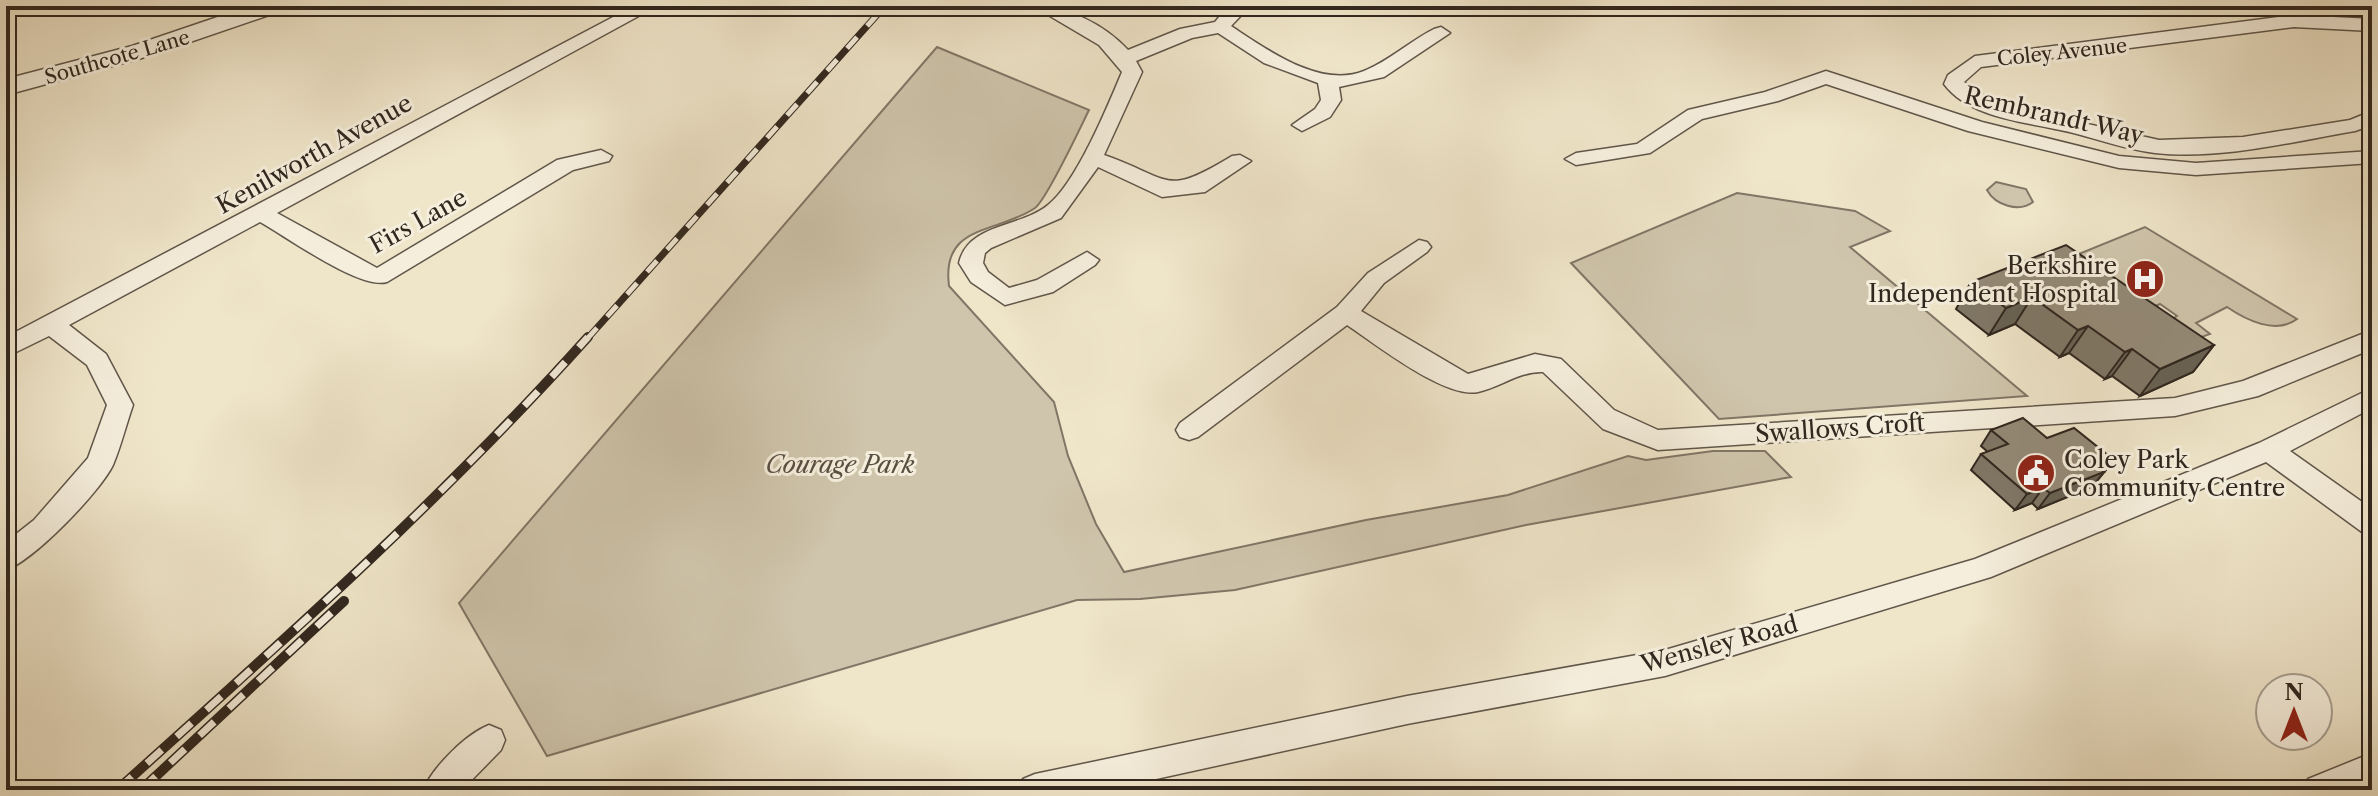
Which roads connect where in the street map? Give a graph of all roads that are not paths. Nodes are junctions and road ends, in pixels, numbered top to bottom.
1 (272, 6) edge
2 (648, 6) edge
3 (1042, 6) edge
4 (1241, 6) edge
5 (2372, 25) edge
6 (1221, 27) junction
7 (1441, 33) dead end
8 (1126, 58) junction
9 (1804, 60) dead end
10 (1826, 77) junction
11 (1328, 82) junction
12 (6, 87) edge
13 (1651, 117) dead end
14 (2372, 117) edge
15 (1302, 125) dead end
16 (1671, 127) junction
17 (601, 156) dead end
18 (1090, 157) junction
19 (2372, 157) edge
20 (1576, 159) dead end
21 (1240, 161) dead end
22 (261, 213) junction
23 (1419, 247) dead end
24 (1087, 260) dead end
25 (1346, 313) junction
26 (51, 324) junction
27 (2372, 339) edge
28 (6, 348) edge
29 (2372, 397) edge
30 (1189, 430) dead end
31 (2269, 450) junction
32 (2372, 524) edge
33 (6, 558) edge
34 (489, 740) dead end
35 (2372, 768) edge
36 (440, 790) edge
37 (1035, 790) edge
38 (2320, 790) edge

1 - 12 street, Southcote Lane
2 - 22 street, Kenilworth Avenue
3 - 8 street
4 - 6 street
5 - 14 street, Coley Avenue
6 - 8 street
6 - 11 street
7 - 11 street
8 - 18 street
9 - 10 street, Rembrandt Way
10 - 16 street
10 - 19 street, Rembrandt Way
11 - 15 street
13 - 16 street
16 - 20 street
17 - 22 street, Firs Lane
18 - 21 street
18 - 24 street
22 - 26 street, Kenilworth Avenue
23 - 25 street
25 - 27 street, Swallows Croft
25 - 30 street
26 - 28 street, Kenilworth Avenue
26 - 33 street
29 - 31 street, Wensley Road
31 - 32 street
31 - 37 street, Wensley Road
34 - 36 street
35 - 38 street

